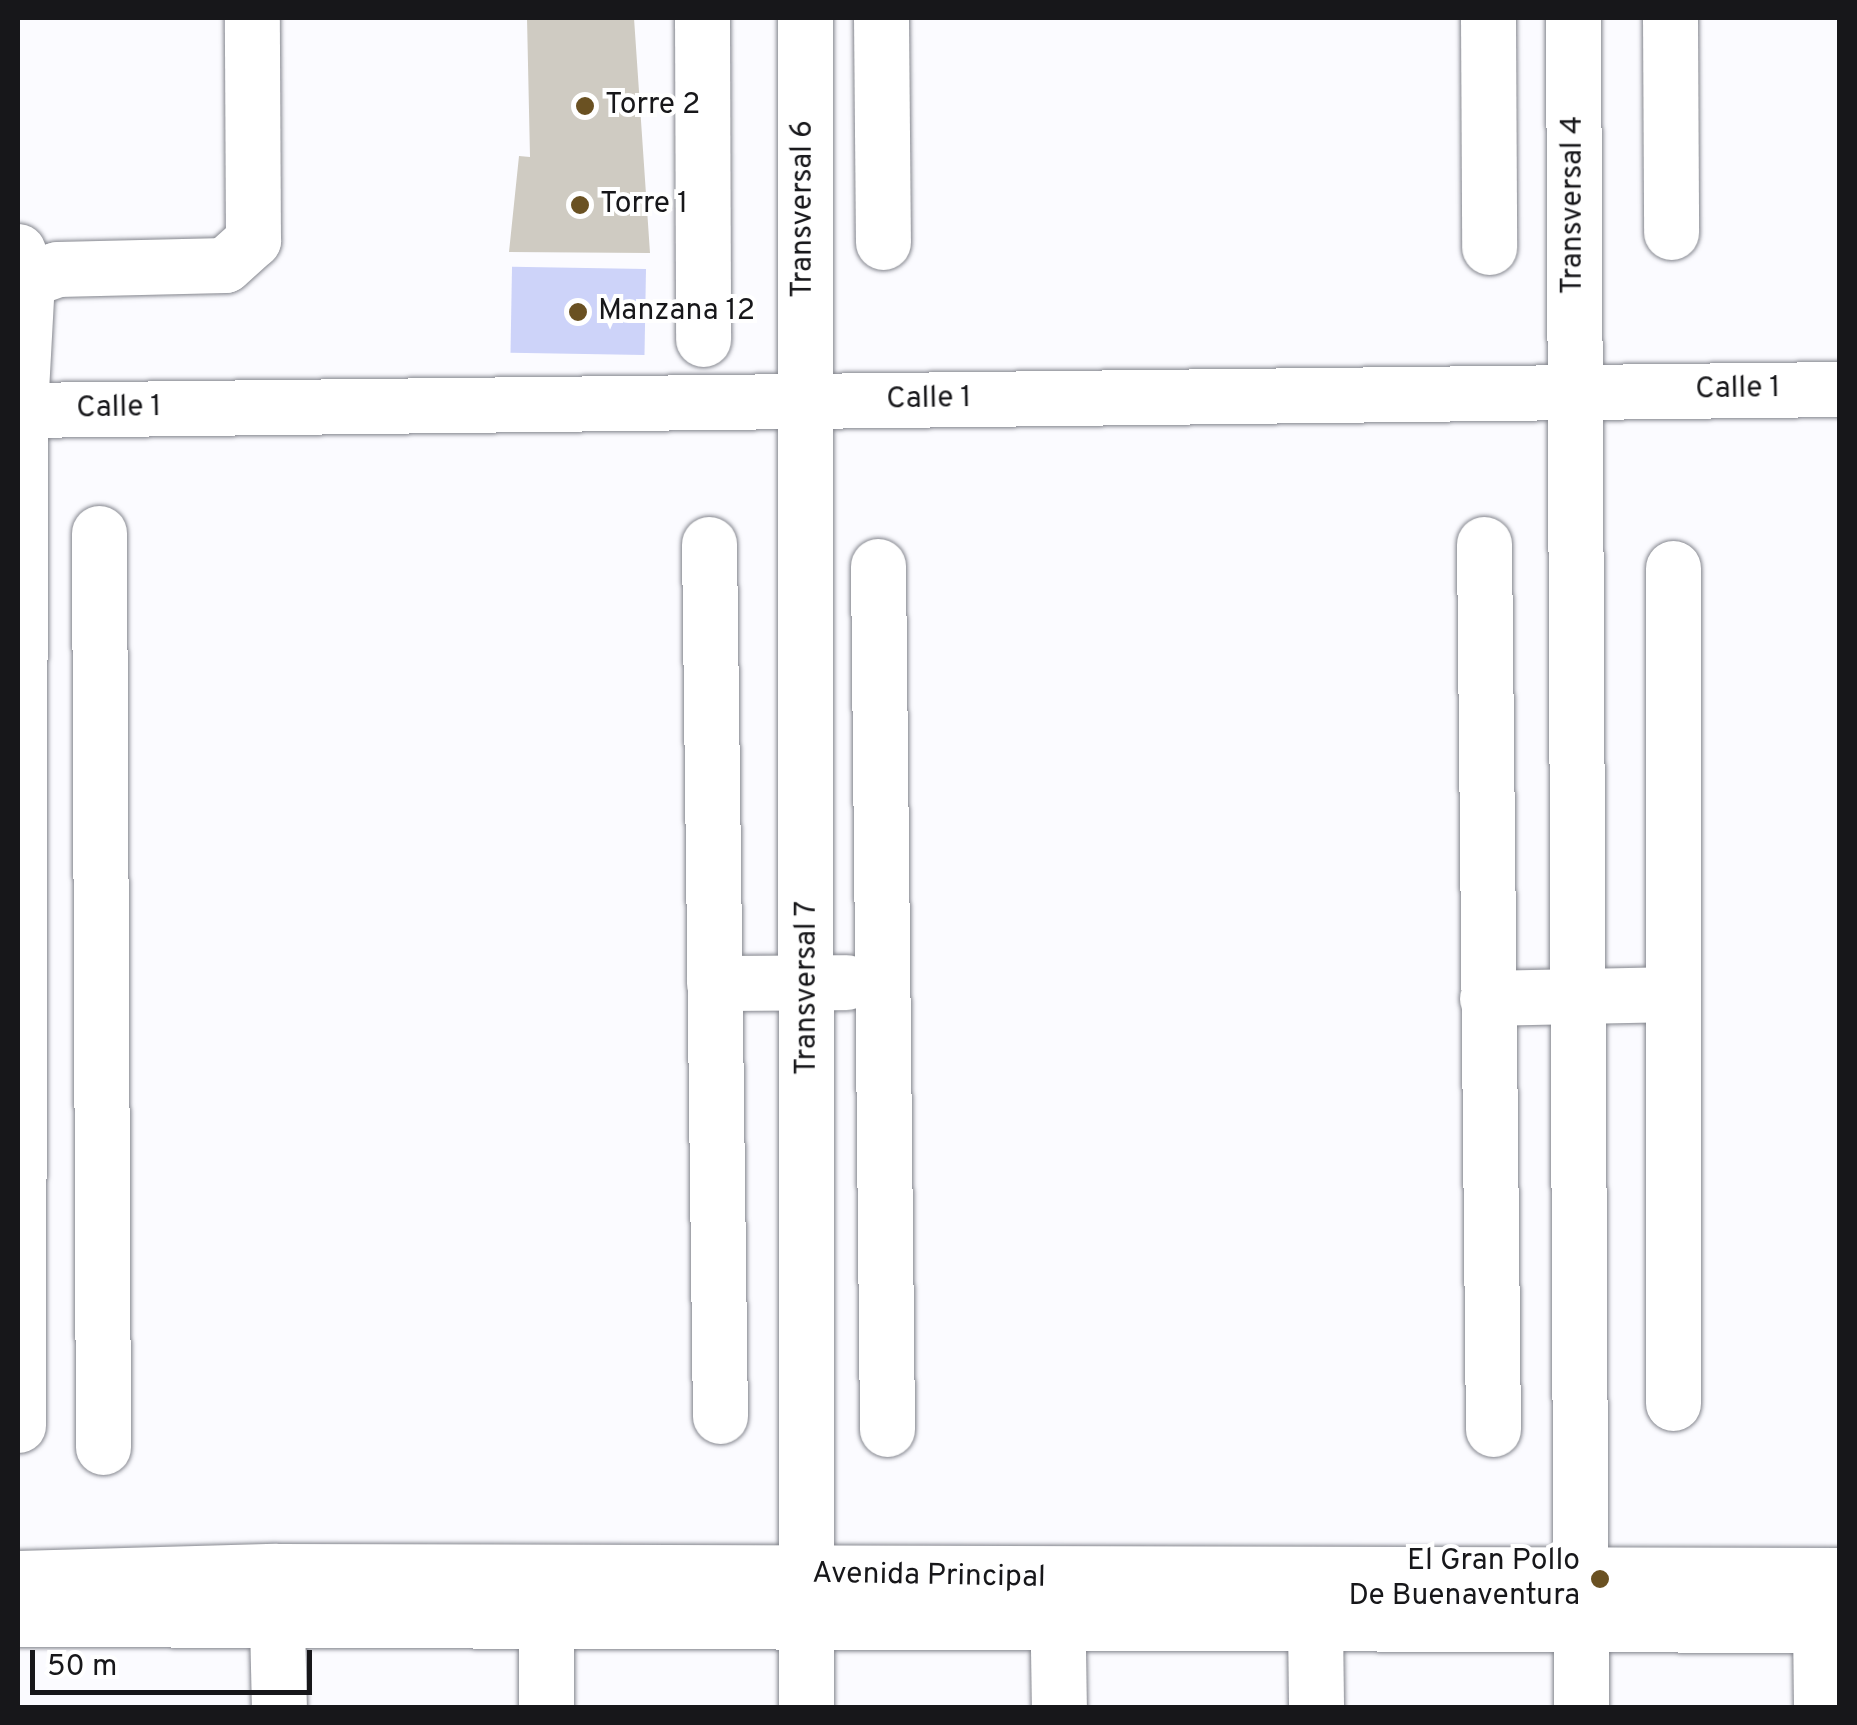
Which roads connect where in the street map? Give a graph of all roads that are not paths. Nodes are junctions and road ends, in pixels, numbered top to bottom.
1 (252, 18) edge
2 (702, 18) edge
3 (804, 18) edge
4 (881, 18) edge
5 (1488, 18) edge
6 (1573, 18) edge
7 (1670, 18) edge
8 (1671, 232) dead end
9 (883, 242) dead end
10 (1488, 246) dead end
11 (22, 266) edge
12 (702, 339) dead end
13 (1840, 388) edge
14 (1574, 393) junction
15 (804, 401) junction
16 (19, 410) edge
17 (99, 533) dead end
18 (709, 544) dead end
19 (1484, 544) dead end
20 (878, 566) dead end
21 (1673, 568) dead end
22 (21, 981) junction
23 (98, 981) junction
24 (883, 982) junction
25 (714, 984) junction
26 (809, 984) junction
27 (1673, 994) junction
28 (1487, 998) junction
29 (1578, 999) junction
30 (1673, 1403) dead end
31 (720, 1416) dead end
32 (18, 1425) edge
33 (887, 1429) dead end
34 (1493, 1429) dead end
35 (104, 1447) dead end
36 (1840, 1575) edge
37 (18, 1578) edge
38 (276, 1594) junction
39 (546, 1595) junction
40 (1580, 1595) junction
41 (806, 1598) junction
42 (1058, 1600) junction
43 (1335, 1605) junction
44 (18, 1620) edge
45 (1830, 1625) edge
46 (278, 1708) edge
47 (546, 1708) edge
48 (806, 1708) edge
49 (1060, 1708) edge
50 (1316, 1708) edge
51 (1580, 1708) edge
52 (1821, 1708) edge

1 - 11 street
2 - 12 street
3 - 15 street, Transversal 6
4 - 9 street
5 - 10 street
6 - 14 street, Transversal 4
7 - 8 street
11 - 16 street
13 - 14 street, Calle 1
14 - 15 street, Calle 1
14 - 29 street, Transversal 4
15 - 16 street, Calle 1
15 - 26 street, Transversal 7
16 - 22 street
17 - 23 street
18 - 25 street
19 - 28 street
20 - 24 street
21 - 27 street
22 - 23 street
22 - 32 street
23 - 35 street
24 - 26 street
24 - 33 street
25 - 26 street
25 - 31 street
26 - 41 street, Transversal 7
27 - 29 street
27 - 30 street
28 - 29 street
28 - 34 street
29 - 40 street, Transversal 4
36 - 40 street, Avenida Principal
37 - 38 street, Avenida Principal
38 - 39 street, Avenida Principal
38 - 44 street, Avenida Principal
38 - 46 street
39 - 41 street, Avenida Principal
39 - 47 street
40 - 43 street, Avenida Principal
40 - 45 street, Avenida Principal
40 - 51 street, Transversal 4
41 - 42 street, Avenida Principal
41 - 48 street, Transversal 7
42 - 43 street, Avenida Principal
42 - 49 street
43 - 50 street
45 - 52 street

